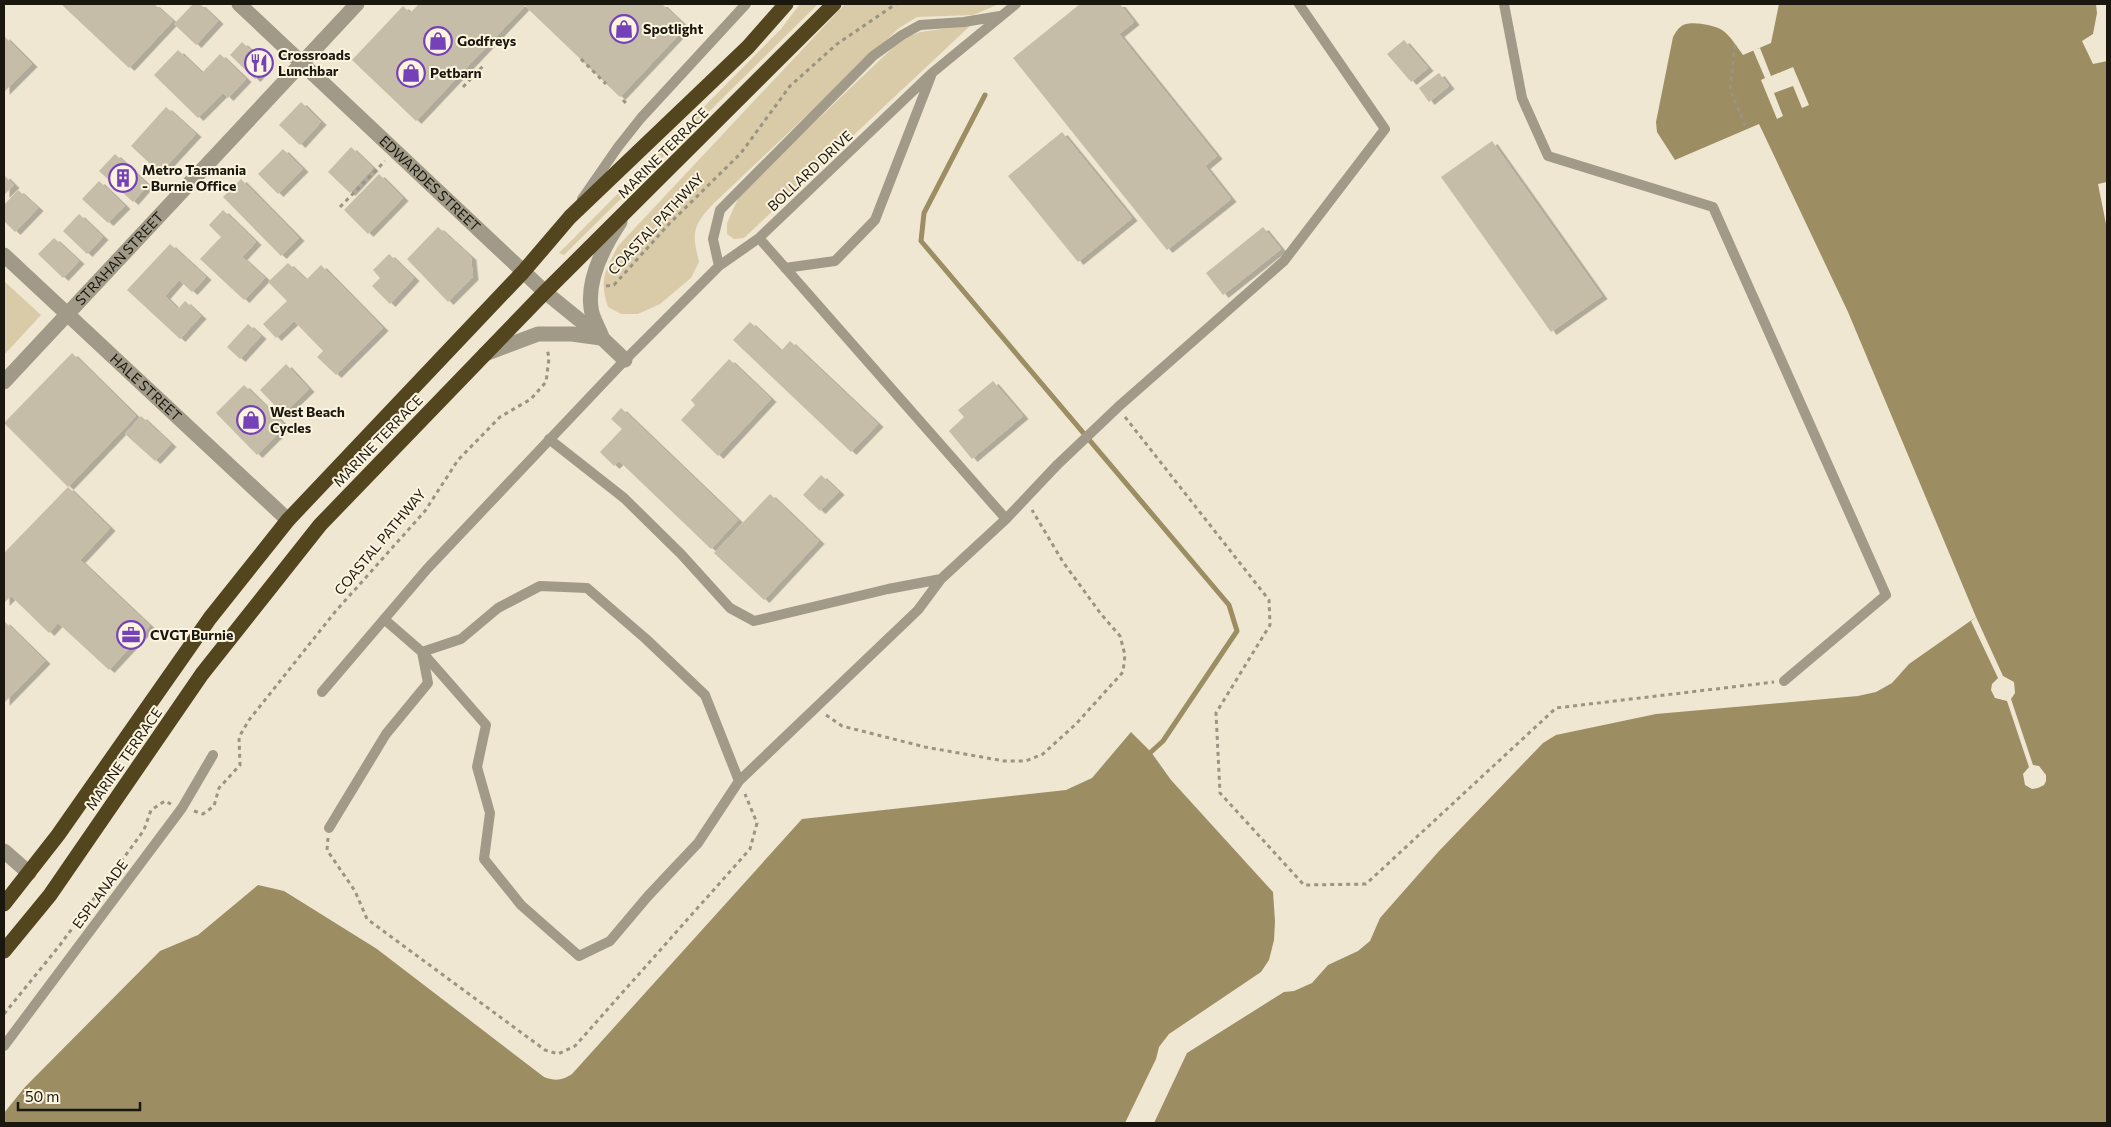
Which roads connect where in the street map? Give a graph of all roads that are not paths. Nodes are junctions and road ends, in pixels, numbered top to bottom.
1 (239, 4) edge
2 (357, 4) edge
3 (746, 4) edge
4 (786, 4) edge
5 (834, 4) edge
6 (1016, 4) edge
7 (1299, 4) edge
8 (1504, 4) edge
9 (1000, 16) junction
10 (302, 62) junction
11 (932, 73) junction
12 (630, 208) junction
13 (570, 217) junction
14 (758, 238) junction
15 (4, 255) edge
16 (719, 266) junction
17 (785, 268) junction
18 (523, 272) junction
19 (545, 292) junction
20 (67, 315) junction
21 (603, 339) junction
22 (485, 354) junction
23 (625, 360) junction
24 (4, 382) edge
25 (549, 439) junction
26 (1006, 519) junction
27 (288, 520) junction
28 (941, 579) junction
29 (384, 619) junction
30 (422, 652) junction
31 (1784, 681) road end
32 (322, 692) dead end
33 (213, 755) dead end
34 (740, 782) junction
35 (329, 828) dead end
36 (4, 851) edge
37 (29, 873) junction
38 (4, 904) edge
39 (4, 951) edge
40 (4, 1046) edge

1 - 10 street, EDWARDES STREET
2 - 10 street, STRAHAN STREET
3 - 13 lane
4 - 13 highway, MARINE TERRACE
5 - 12 highway, MARINE TERRACE
6 - 9 lane, BOLLARD DRIVE
7 - 26 lane
8 - 31 lane
9 - 11 lane, BOLLARD DRIVE
9 - 16 lane
10 - 18 street, EDWARDES STREET
10 - 20 street, STRAHAN STREET
11 - 14 lane, BOLLARD DRIVE
11 - 17 lane
12 - 19 highway, MARINE TERRACE
12 - 21 street
13 - 18 highway, MARINE TERRACE
14 - 16 lane, BOLLARD DRIVE
14 - 17 lane
15 - 20 street, HALE STREET
16 - 23 lane, BOLLARD DRIVE
17 - 26 lane
18 - 19 street, EDWARDES STREET
18 - 27 highway, MARINE TERRACE
19 - 21 street, EDWARDES STREET
19 - 22 highway, MARINE TERRACE
20 - 24 street, STRAHAN STREET
20 - 27 street, HALE STREET
21 - 22 street
21 - 23 street, EDWARDES STREET
22 - 39 highway, MARINE TERRACE
23 - 25 lane, BOLLARD DRIVE
25 - 28 lane
25 - 29 lane, BOLLARD DRIVE
26 - 28 lane
27 - 37 highway, MARINE TERRACE
28 - 34 lane
29 - 30 lane
29 - 32 lane, BOLLARD DRIVE
30 - 34 lane
30 - 34 lane
30 - 35 lane
33 - 40 lane, ESPLANADE
36 - 37 street
37 - 38 highway, MARINE TERRACE

